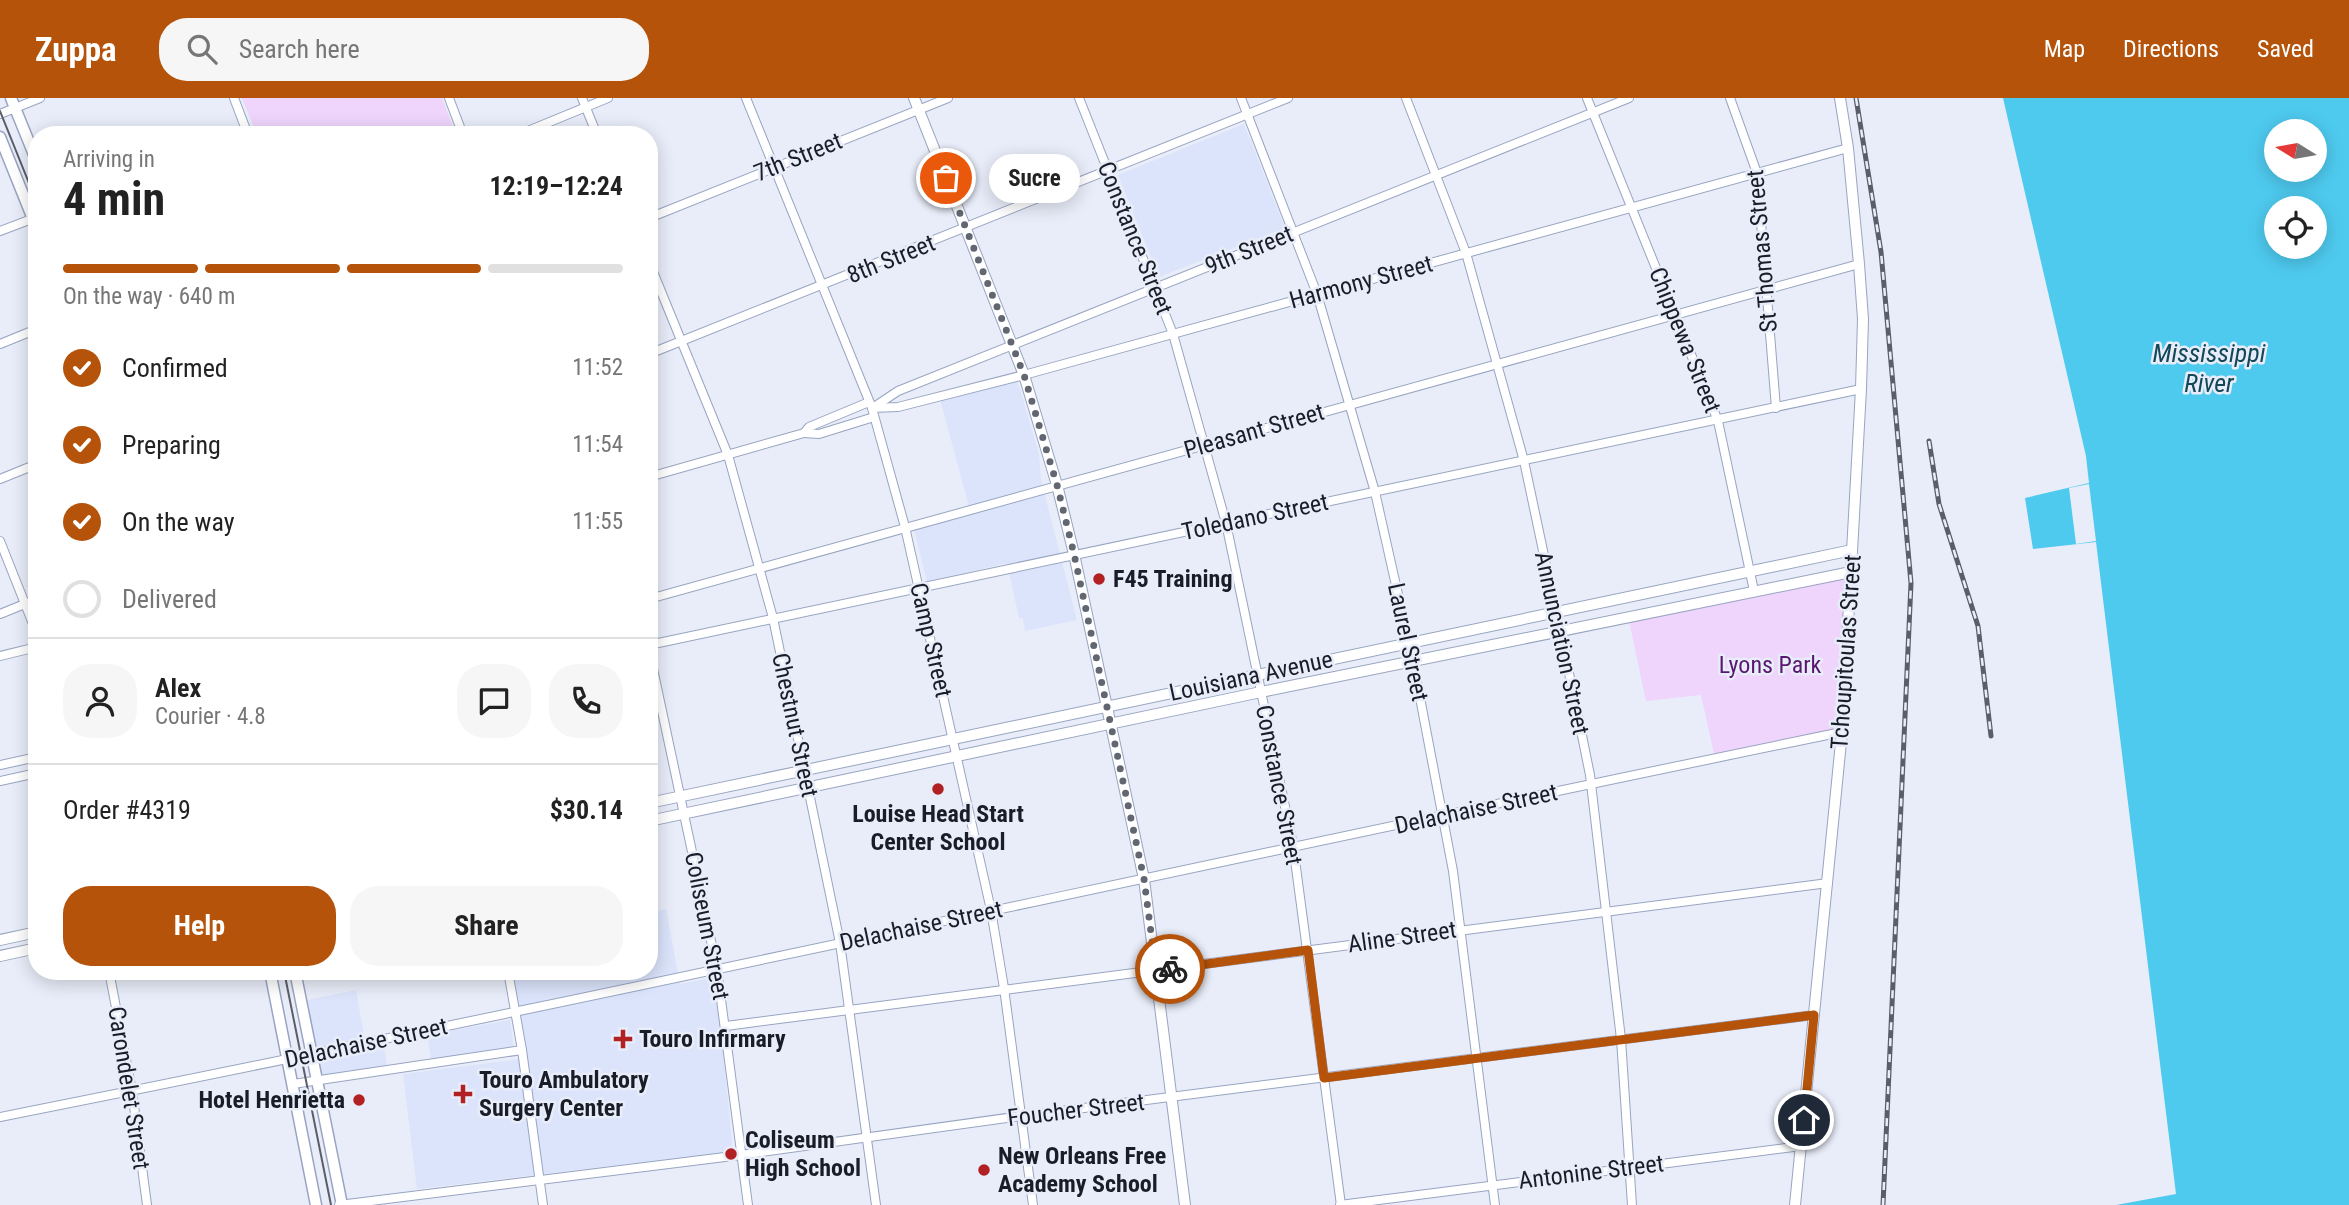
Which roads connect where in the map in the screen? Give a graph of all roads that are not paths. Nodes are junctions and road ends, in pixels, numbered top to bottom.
1 (40, 98) edge
2 (234, 98) edge
3 (449, 98) edge
4 (582, 98) edge
5 (608, 98) edge
6 (746, 98) edge
7 (914, 98) edge
8 (948, 98) edge
9 (1079, 98) edge
10 (1241, 98) edge
11 (1288, 98) edge
12 (1406, 98) edge
13 (1587, 98) edge
14 (1629, 98) edge
15 (1730, 98) edge
16 (1840, 98) edge
17 (13, 103) edge
18 (586, 107) junction
19 (919, 109) junction
20 (1593, 113) junction
21 (0, 114) edge
22 (1248, 114) junction
23 (243, 126) edge
24 (460, 126) edge
25 (540, 126) edge
26 (593, 126) edge
27 (0, 137) edge
28 (28, 140) edge
29 (1848, 148) junction
30 (773, 167) junction
31 (1109, 171) junction
32 (1757, 173) junction
33 (1437, 175) junction
34 (28, 204) edge
35 (1631, 207) junction
36 (658, 214) edge
37 (28, 223) edge
38 (965, 229) junction
39 (0, 231) edge
40 (1294, 232) junction
41 (1466, 253) junction
42 (1859, 264) junction
43 (658, 285) edge
44 (822, 286) junction
45 (1155, 287) junction
46 (1766, 290) junction
47 (1317, 294) junction
48 (1676, 316) junction
49 (28, 333) edge
50 (1173, 334) junction
51 (680, 341) junction
52 (0, 344) edge
53 (1013, 346) junction
54 (658, 350) edge
55 (1497, 364) junction
56 (1024, 375) junction
57 (1861, 389) junction
58 (1351, 404) junction
59 (1776, 408) junction
60 (872, 409) junction
61 (1718, 421) junction
62 (804, 433) junction
63 (1204, 445) junction
64 (728, 455) junction
65 (1524, 461) junction
66 (28, 468) edge
67 (658, 474) edge
68 (0, 479) edge
69 (1057, 485) junction
70 (1375, 492) junction
71 (1226, 523) junction
72 (905, 527) junction
73 (0, 541) edge
74 (1852, 551) junction
75 (1074, 554) junction
76 (758, 568) junction
77 (1749, 572) junction
78 (1851, 572) junction
79 (920, 587) junction
80 (1754, 591) junction
81 (658, 597) edge
82 (28, 603) edge
83 (25, 604) junction
84 (28, 612) edge
85 (1556, 612) junction
86 (0, 614) edge
87 (773, 618) junction
88 (1560, 631) junction
89 (1409, 644) junction
90 (658, 645) edge
91 (28, 648) edge
92 (0, 656) edge
93 (1413, 661) junction
94 (1257, 675) junction
95 (658, 688) edge
96 (1181, 691) junction
97 (1261, 692) junction
98 (1107, 706) junction
99 (1185, 708) junction
100 (1111, 724) junction
101 (1842, 732) junction
102 (953, 739) junction
103 (957, 757) junction
104 (28, 760) edge
105 (0, 765) edge
106 (804, 771) junction
107 (28, 775) edge
108 (0, 781) edge
109 (1591, 785) junction
110 (808, 788) junction
111 (682, 797) junction
112 (658, 801) edge
113 (685, 813) junction
114 (1444, 816) junction
115 (658, 819) edge
116 (1293, 845) junction
117 (1144, 879) junction
118 (1828, 883) junction
119 (991, 911) junction
120 (1605, 911) junction
121 (1461, 929) junction
122 (28, 934) edge
123 (0, 940) edge
124 (840, 943) junction
125 (28, 950) edge
126 (1308, 950) junction
127 (0, 956) edge
128 (717, 969) junction
129 (1156, 971) junction
130 (111, 980) edge
131 (272, 980) edge
132 (297, 980) edge
133 (510, 980) edge
134 (1004, 988) junction
135 (849, 1009) junction
136 (516, 1011) junction
137 (1814, 1015) junction
138 (726, 1026) junction
139 (1620, 1039) junction
140 (523, 1050) junction
141 (312, 1054) junction
142 (1477, 1058) junction
143 (287, 1059) junction
144 (1324, 1078) junction
145 (317, 1079) junction
146 (293, 1084) junction
147 (132, 1091) junction
148 (1172, 1098) junction
149 (1021, 1116) junction
150 (0, 1117) edge
151 (867, 1138) junction
152 (1801, 1146) junction
153 (741, 1156) junction
154 (1630, 1167) junction
155 (540, 1180) junction
156 (1493, 1184) junction
157 (148, 1205) edge
158 (316, 1205) edge
159 (341, 1205) edge
160 (543, 1205) edge
161 (748, 1205) edge
162 (876, 1205) edge
163 (1033, 1205) edge
164 (1185, 1205) edge
165 (1341, 1205) edge
166 (1495, 1205) edge
167 (1632, 1205) edge
168 (1795, 1205) edge

1 - 17 street
2 - 23 street
3 - 24 street
4 - 18 street
5 - 18 street
6 - 30 street, Camp Street
7 - 19 street
8 - 19 street, 7th Street
9 - 31 street, Constance Street
10 - 22 street, Laurel Street
11 - 22 street, 8th Street
12 - 33 street, Annunciation Street
13 - 20 street, Chippewa Street
14 - 20 street, 9th Street
15 - 32 street, St Thomas Street
16 - 29 street, Tchoupitoulas Street
17 - 21 street
17 - 28 main road
18 - 25 street
18 - 26 street
19 - 30 street, 7th Street
19 - 38 street
20 - 33 street, 9th Street
20 - 35 street, Chippewa Street
22 - 31 street, 8th Street
22 - 40 street, Laurel Street
27 - 34 main road
29 - 32 street, Harmony Street
29 - 42 street, Tchoupitoulas Street
30 - 36 street, 7th Street
30 - 44 street, Camp Street
31 - 38 street, 8th Street
31 - 45 street, Constance Street
32 - 35 street, Harmony Street
32 - 46 street, St Thomas Street
33 - 40 street, 9th Street
33 - 41 street, Annunciation Street
35 - 41 street, Harmony Street
35 - 48 street, Chippewa Street
37 - 39 street
38 - 44 street, 8th Street
38 - 53 street
40 - 45 street, 9th Street
40 - 47 street, Laurel Street
41 - 47 street, Harmony Street
41 - 55 street, Annunciation Street
42 - 46 street, Pleasant Street
42 - 57 street, Tchoupitoulas Street
43 - 51 street, Chestnut Street
44 - 51 street, 8th Street
44 - 60 street, Camp Street
45 - 50 street, Constance Street
45 - 53 street, 9th Street
46 - 48 street, Pleasant Street
46 - 59 street, St Thomas Street
47 - 50 street, Harmony Street
47 - 58 street, Laurel Street
48 - 55 street, Pleasant Street
48 - 61 street, Chippewa Street
49 - 52 street
50 - 56 street, Harmony Street
50 - 63 street, Constance Street
51 - 54 street, 8th Street
51 - 64 street, Chestnut Street
53 - 56 street
53 - 60 street, 9th Street
55 - 58 street, Pleasant Street
55 - 65 street, Annunciation Street
56 - 60 street, Harmony Street
56 - 69 street
57 - 59 street, Toledano Street
57 - 74 street, Tchoupitoulas Street
58 - 63 street, Pleasant Street
58 - 70 street, Laurel Street
59 - 61 street, Toledano Street
60 - 62 street, Harmony Street
60 - 62 street
60 - 72 street, Camp Street
61 - 65 street, Toledano Street
61 - 77 street, Chippewa Street
62 - 64 street, Harmony Street
63 - 69 street, Pleasant Street
63 - 71 street, Constance Street
64 - 67 street, Harmony Street
64 - 76 street, Chestnut Street
65 - 70 street, Toledano Street
65 - 85 street, Annunciation Street
66 - 68 street
69 - 72 street, Pleasant Street
69 - 75 street
70 - 71 street, Toledano Street
70 - 89 street, Laurel Street
71 - 75 street, Toledano Street
71 - 94 street, Constance Street
72 - 76 street, Pleasant Street
72 - 79 street, Camp Street
73 - 83 street
74 - 77 street, Louisiana Avenue
74 - 78 street, Tchoupitoulas Street
75 - 79 street, Toledano Street
75 - 98 street
76 - 81 street, Pleasant Street
76 - 87 street, Chestnut Street
77 - 80 street, Chippewa Street
77 - 85 street, Louisiana Avenue
78 - 80 street, Louisiana Avenue
78 - 101 street, Tchoupitoulas Street
79 - 87 street, Toledano Street
79 - 102 street, Camp Street
80 - 88 street, Louisiana Avenue
82 - 83 street
83 - 84 street
83 - 86 street
85 - 88 street, Annunciation Street
85 - 89 street, Louisiana Avenue
87 - 90 street, Toledano Street
87 - 106 street, Chestnut Street
88 - 93 street, Louisiana Avenue
88 - 109 street, Annunciation Street
89 - 93 street, Laurel Street
89 - 94 street, Louisiana Avenue
91 - 92 street
93 - 97 street, Louisiana Avenue
93 - 114 street, Laurel Street
94 - 96 street, Louisiana Avenue
94 - 97 street, Constance Street
95 - 111 street, Coliseum Street
96 - 98 street, Louisiana Avenue
96 - 99 street
97 - 99 street, Louisiana Avenue
97 - 116 street, Constance Street
98 - 100 street
98 - 102 street, Louisiana Avenue
99 - 100 street, Louisiana Avenue
100 - 103 street, Louisiana Avenue
100 - 117 street
101 - 109 street, Delachaise Street
101 - 118 street, Tchoupitoulas Street
102 - 103 street, Camp Street
102 - 106 street, Louisiana Avenue
103 - 110 street, Louisiana Avenue
103 - 119 street, Camp Street
104 - 105 street
106 - 110 street, Chestnut Street
106 - 111 street, Louisiana Avenue
107 - 108 street
109 - 114 street, Delachaise Street
109 - 120 street, Annunciation Street
110 - 113 street, Louisiana Avenue
110 - 124 street, Chestnut Street
111 - 112 street, Louisiana Avenue
111 - 113 street, Coliseum Street
113 - 115 street, Louisiana Avenue
113 - 128 street, Coliseum Street
114 - 116 street, Delachaise Street
114 - 121 street, Laurel Street
116 - 117 street, Delachaise Street
116 - 126 street, Constance Street
117 - 119 street, Delachaise Street
117 - 129 street
118 - 120 street, Aline Street
118 - 137 street, Tchoupitoulas Street
119 - 124 street, Delachaise Street
119 - 134 street, Camp Street
120 - 121 street, Aline Street
120 - 139 street, Annunciation Street
121 - 126 street, Aline Street
121 - 142 street, Laurel Street
122 - 123 street
124 - 128 street, Delachaise Street
124 - 135 street, Chestnut Street
125 - 127 street
126 - 129 street, Aline Street
126 - 144 street, Constance Street
128 - 136 street, Delachaise Street
128 - 138 street, Coliseum Street
129 - 134 street, Aline Street
129 - 148 street
130 - 147 street, Carondelet Street
131 - 143 main road
132 - 141 main road
133 - 136 street
134 - 135 street, Aline Street
134 - 149 street, Camp Street
135 - 138 street, Aline Street
135 - 151 street, Chestnut Street
136 - 140 street
136 - 141 street, Delachaise Street
137 - 139 street, Foucher Street
137 - 152 street, Tchoupitoulas Street
138 - 153 street, Coliseum Street
139 - 142 street, Foucher Street
139 - 154 street, Annunciation Street
140 - 145 street
140 - 155 street
141 - 143 street, Delachaise Street
141 - 145 main road
142 - 144 street, Foucher Street
142 - 156 street, Laurel Street
143 - 146 main road
143 - 147 street, Delachaise Street
144 - 148 street, Foucher Street
144 - 165 street, Constance Street
145 - 146 street
145 - 159 main road
146 - 158 main road
147 - 150 street, Delachaise Street
147 - 157 street, Carondelet Street
148 - 149 street, Foucher Street
148 - 164 street
149 - 151 street, Foucher Street
149 - 163 street, Camp Street
151 - 153 street, Foucher Street
151 - 162 street, Chestnut Street
152 - 154 street, Antonine Street
152 - 168 street, Tchoupitoulas Street
153 - 155 street, Foucher Street
153 - 161 street, Coliseum Street
154 - 156 street, Antonine Street
154 - 167 street, Annunciation Street
155 - 159 street, Foucher Street
155 - 160 street
156 - 165 street, Antonine Street
156 - 166 street, Laurel Street

